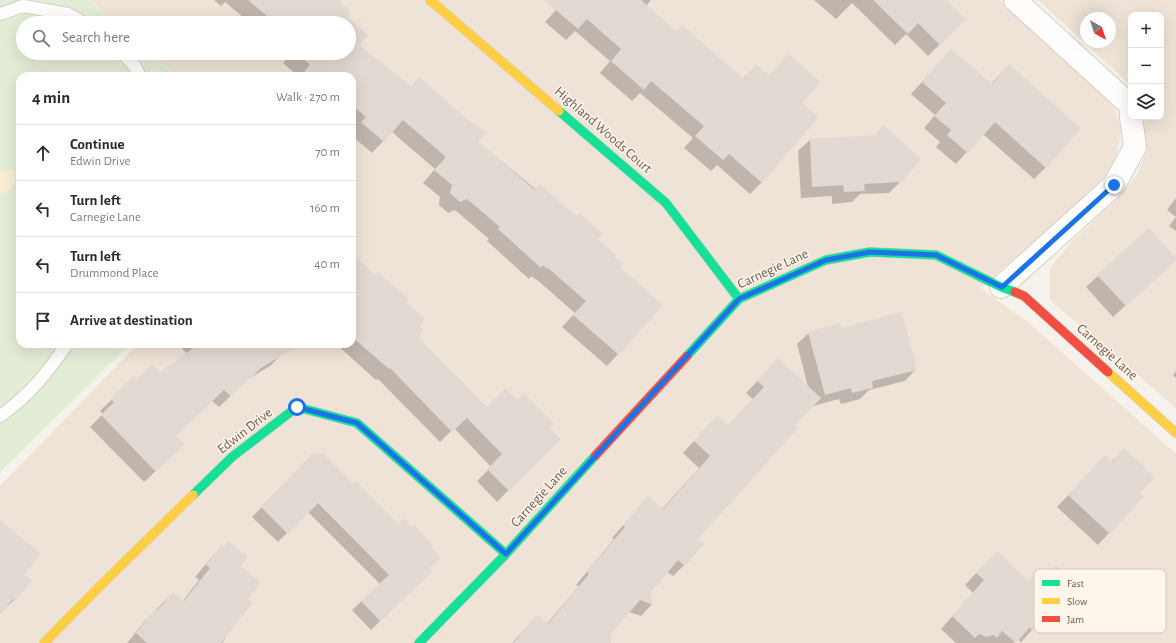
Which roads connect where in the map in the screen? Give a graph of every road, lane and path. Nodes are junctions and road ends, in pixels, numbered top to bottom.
1 (430, 0) edge
2 (1015, 0) edge
3 (0, 14) edge
4 (72, 16) edge
5 (129, 60) edge
6 (138, 72) edge
7 (1128, 103) edge
8 (1131, 120) edge
9 (1002, 287) junction
10 (739, 299) junction
11 (64, 348) edge
12 (0, 416) edge
13 (1176, 433) edge
14 (506, 554) junction
15 (44, 643) edge
16 (419, 643) edge

1 - 10 street, Highland Woods Court
2 - 7 street
3 - 4 lane
5 - 6 lane
8 - 9 street
9 - 10 street, Carnegie Lane
9 - 13 street, Carnegie Lane
10 - 14 street, Carnegie Lane
11 - 12 lane
14 - 15 street, Edwin Drive
14 - 16 street, Carnegie Lane

